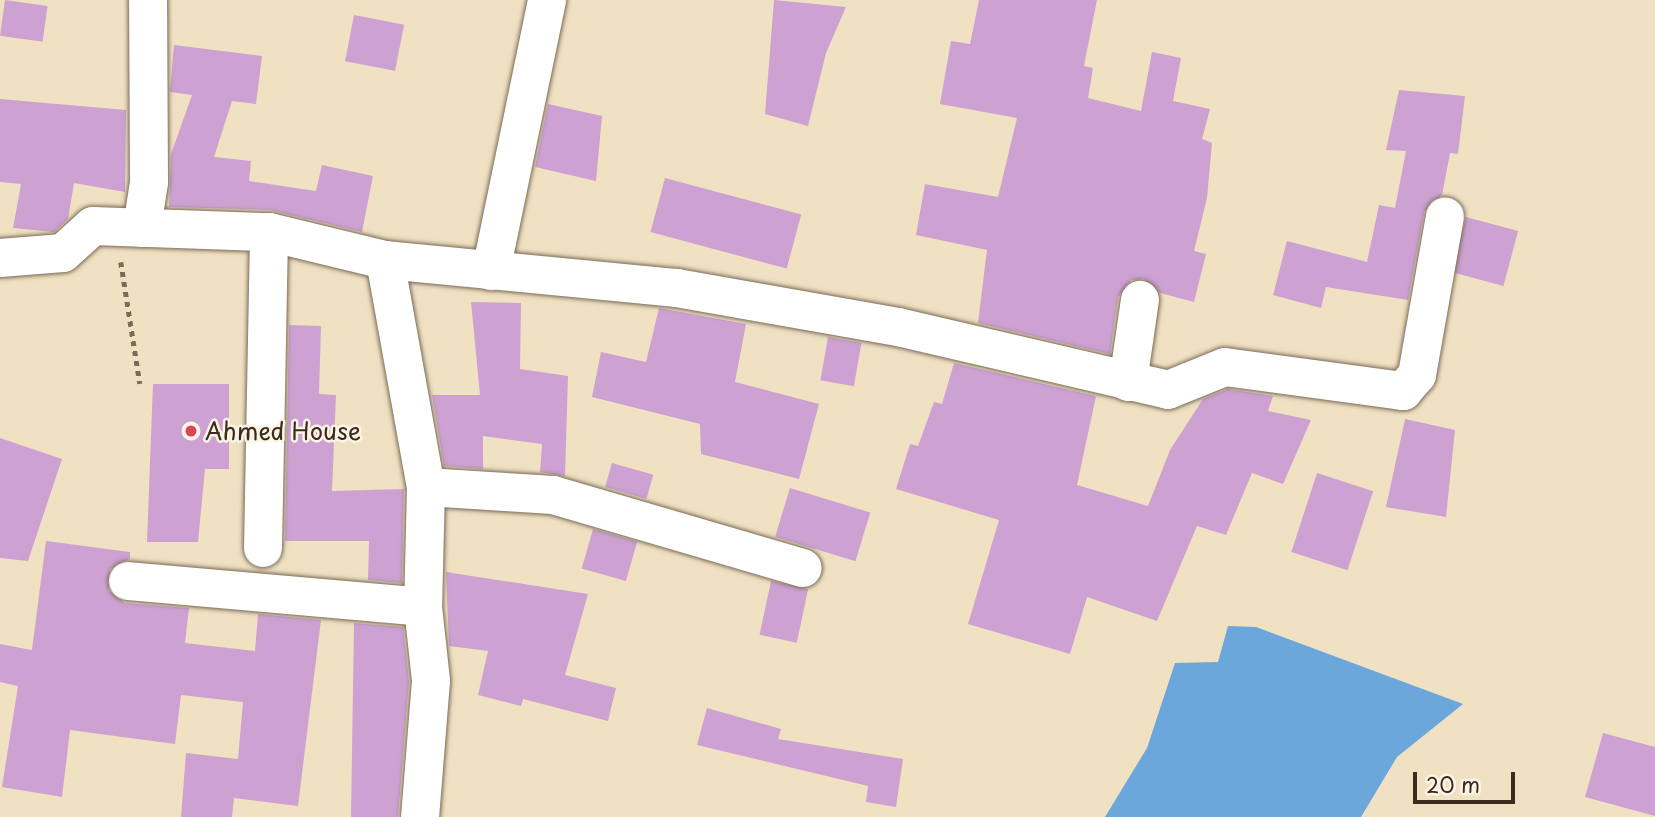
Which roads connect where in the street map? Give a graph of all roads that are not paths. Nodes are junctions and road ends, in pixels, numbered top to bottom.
1 (148, 0) edge
2 (547, 0) edge
3 (1445, 216) dead end
4 (269, 232) junction
5 (131, 242) junction
6 (0, 258) edge
7 (385, 260) junction
8 (491, 271) junction
9 (1140, 300) dead end
10 (1128, 382) junction
11 (426, 487) junction
12 (263, 548) dead end
13 (803, 568) dead end
14 (128, 581) dead end
15 (424, 607) junction
16 (420, 817) edge

1 - 5 street
2 - 8 street
3 - 10 street
4 - 5 street
4 - 7 street
4 - 12 street
5 - 6 street
7 - 8 street
7 - 11 street
8 - 10 street
9 - 10 street
11 - 13 street
11 - 15 street
14 - 15 street
15 - 16 street

